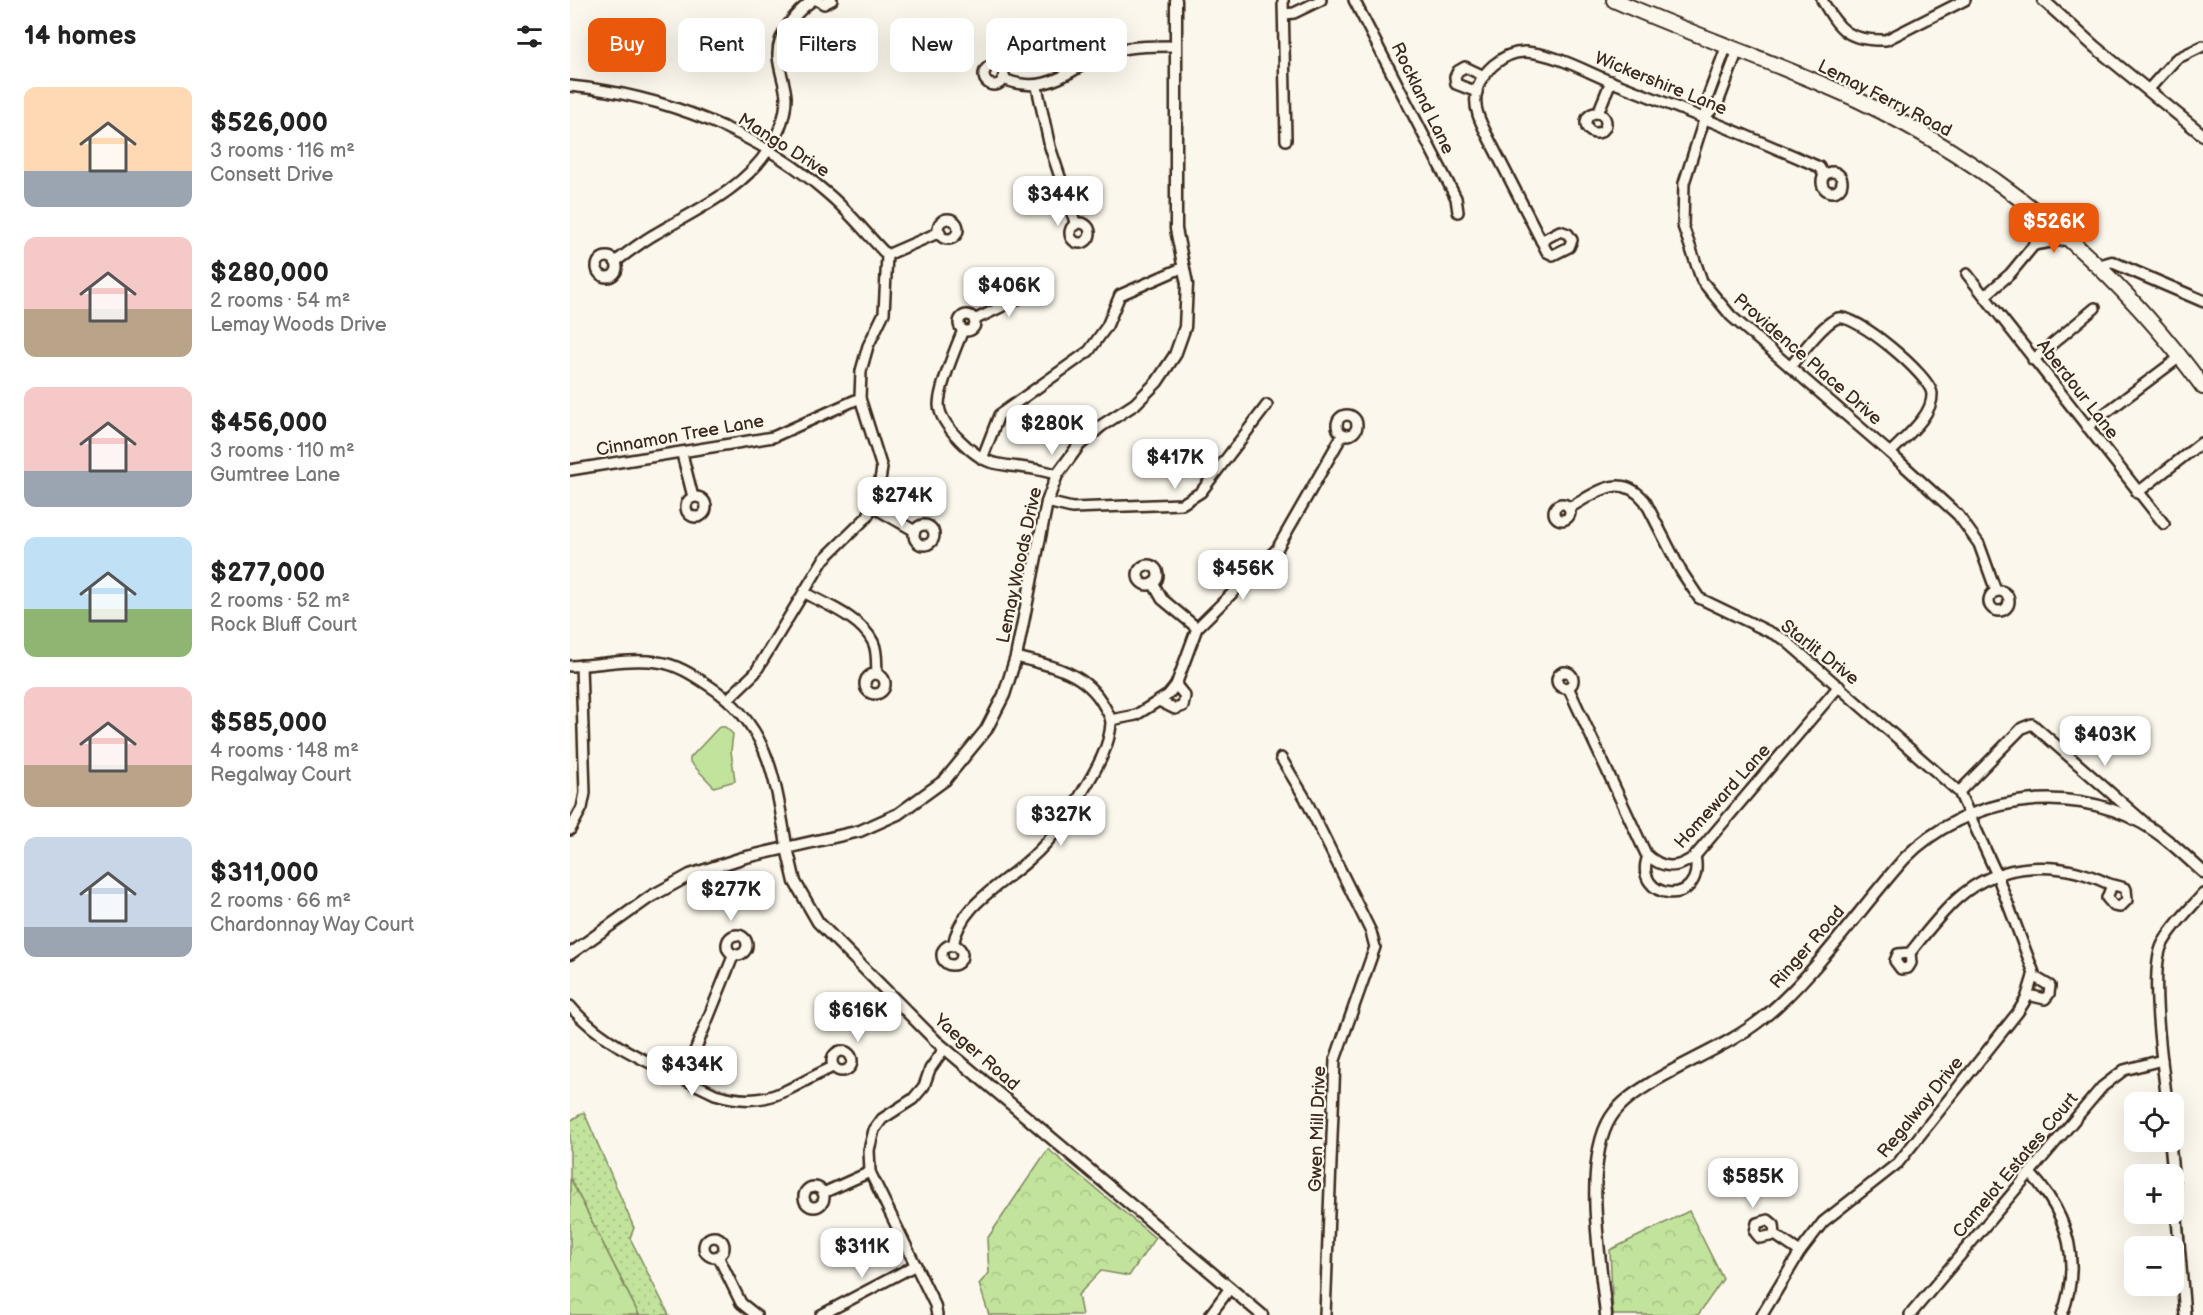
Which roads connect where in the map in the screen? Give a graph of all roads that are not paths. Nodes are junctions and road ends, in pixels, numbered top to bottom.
1 (815, 0) edge
2 (832, 0) edge
3 (1176, 0) edge
4 (1283, 0) edge
5 (1322, 0) edge
6 (1354, 0) edge
7 (1614, 0) edge
8 (1822, 0) edge
9 (1965, 0) edge
10 (2043, 0) edge
11 (1285, 14) junction
12 (1176, 46) junction
13 (2203, 46) edge
14 (1732, 47) junction
15 (1484, 76) junction
16 (1003, 79) dead end
17 (1611, 81) junction
18 (570, 86) edge
19 (1036, 87) junction
20 (2148, 90) junction
21 (1477, 92) junction
22 (1598, 114) dead end
23 (1705, 117) junction
24 (2203, 135) edge
25 (1286, 140) dead end
26 (768, 151) junction
27 (1824, 175) dead end
28 (2035, 211) junction
29 (1458, 212) dead end
30 (1076, 225) dead end
31 (940, 232) dead end
32 (2068, 239) junction
33 (1541, 241) dead end
34 (2034, 245) junction
35 (887, 255) junction
36 (615, 262) dead end
37 (2098, 266) junction
38 (1184, 267) junction
39 (1967, 274) dead end
40 (1032, 292) dead end
41 (1986, 295) junction
42 (2203, 301) edge
43 (2096, 308) dead end
44 (2180, 357) junction
45 (2033, 360) junction
46 (1790, 367) junction
47 (2203, 387) edge
48 (860, 398) junction
49 (1267, 405) dead end
50 (2087, 427) junction
51 (1343, 434) dead end
52 (2201, 443) dead end
53 (1890, 453) junction
54 (682, 454) junction
55 (982, 459) junction
56 (570, 470) edge
57 (1057, 475) junction
58 (2137, 493) junction
59 (693, 497) dead end
60 (1047, 501) junction
61 (873, 507) junction
62 (1569, 508) dead end
63 (2164, 524) dead end
64 (915, 531) dead end
65 (1153, 584) dead end
66 (1996, 591) dead end
67 (805, 593) junction
68 (1197, 628) junction
69 (1016, 657) junction
70 (581, 665) junction
71 (570, 666) edge
72 (876, 674) dead end
73 (1176, 685) junction
74 (1839, 686) junction
75 (1568, 687) dead end
76 (729, 698) junction
77 (1161, 702) junction
78 (1111, 720) junction
79 (1281, 758) dead end
80 (1959, 792) junction
81 (1970, 814) junction
82 (2150, 828) junction
83 (570, 830) edge
84 (787, 848) junction
85 (1648, 856) junction
86 (1695, 856) junction
87 (2203, 872) edge
88 (1997, 875) junction
89 (2112, 885) dead end
90 (2203, 894) edge
91 (953, 946) dead end
92 (1910, 953) dead end
93 (570, 954) edge
94 (734, 954) dead end
95 (2033, 976) junction
96 (2028, 995) junction
97 (570, 1006) edge
98 (944, 1049) junction
99 (2162, 1060) junction
100 (833, 1066) dead end
101 (684, 1078) junction
102 (2166, 1092) edge
103 (870, 1172) junction
104 (2030, 1173) junction
105 (823, 1193) dead end
106 (2177, 1224) edge
107 (1775, 1235) dead end
108 (1800, 1252) junction
109 (718, 1256) dead end
110 (916, 1265) junction
111 (1230, 1288) junction
112 (756, 1315) edge
113 (821, 1315) edge
114 (937, 1315) edge
115 (1210, 1315) edge
116 (1262, 1315) edge
117 (1325, 1315) edge
118 (1606, 1315) edge
119 (1762, 1315) edge
120 (1910, 1315) edge
121 (2062, 1315) edge
122 (2185, 1315) edge

1 - 2 street
1 - 26 street
3 - 12 street, Lemay Woods Drive
4 - 11 street
5 - 11 street
6 - 29 street, Rockland Lane
7 - 14 main road, Lemay Ferry Road
8 - 9 street
10 - 20 street
11 - 25 street
12 - 19 street
12 - 38 street, Lemay Woods Drive
13 - 20 street
14 - 23 street, Providence Place Drive
14 - 28 main road, Lemay Ferry Road
15 - 17 street, Wickershire Lane
15 - 21 street, Wickershire Lane
15 - 21 street
16 - 19 street
17 - 22 street
17 - 23 street, Wickershire Lane
18 - 26 street, Mango Drive
19 - 30 street
20 - 24 street
21 - 33 street
23 - 27 street, Wickershire Lane
23 - 46 street, Providence Place Drive
26 - 35 street, Mango Drive
26 - 36 street
28 - 32 main road, Lemay Ferry Road
28 - 34 street
31 - 35 street
32 - 34 street
32 - 37 main road, Lemay Ferry Road
34 - 41 street
35 - 48 street
37 - 42 street
37 - 44 main road, Lemay Ferry Road
38 - 55 street
38 - 57 street, Lemay Woods Drive
39 - 41 street, Aberdour Lane
40 - 55 street
41 - 45 street, Aberdour Lane
43 - 45 street
44 - 47 main road, Lemay Ferry Road
44 - 50 street
45 - 50 street, Aberdour Lane
46 - 53 street, Providence Place Drive
46 - 53 street
48 - 54 street, Cinnamon Tree Lane
48 - 61 street
49 - 60 street
50 - 58 street, Aberdour Lane
51 - 68 street
52 - 58 street
53 - 66 street, Providence Place Drive
54 - 56 street, Cinnamon Tree Lane
54 - 59 street
55 - 57 street
57 - 60 street, Lemay Woods Drive
58 - 63 street, Aberdour Lane
60 - 69 street, Lemay Woods Drive
61 - 64 street
61 - 67 street
62 - 74 street, Starlit Drive
65 - 68 street
67 - 72 street
67 - 76 street
68 - 73 street
69 - 78 street
69 - 84 street, Lemay Woods Drive
70 - 71 street
70 - 76 street
70 - 83 street
73 - 77 street
73 - 77 street
74 - 80 street, Starlit Drive
74 - 86 street, Homeward Lane
75 - 85 street
76 - 84 street
77 - 78 street
78 - 91 street
79 - 117 street, Gwen Mill Drive
80 - 81 street, Starlit Drive
80 - 82 street
81 - 82 street, Ringer Road
81 - 88 street
81 - 118 street, Ringer Road
82 - 87 street, Ringer Road
84 - 93 street
84 - 98 street, Yaeger Road
85 - 86 street, Homeward Lane
85 - 86 street
88 - 89 street
88 - 92 street
88 - 95 street
90 - 99 street
94 - 101 street
95 - 96 street, Regalway Drive
95 - 96 street
96 - 108 street, Regalway Drive
97 - 101 street
98 - 103 street
98 - 111 street, Yaeger Road
99 - 102 street
99 - 104 street, Camelot Estates Court
100 - 101 street
103 - 105 street
103 - 110 street
104 - 120 street, Camelot Estates Court
104 - 121 street
106 - 122 street
107 - 108 street
108 - 119 street, Regalway Drive
109 - 112 street
110 - 113 street
110 - 114 street
111 - 115 street
111 - 116 street, Yaeger Road

